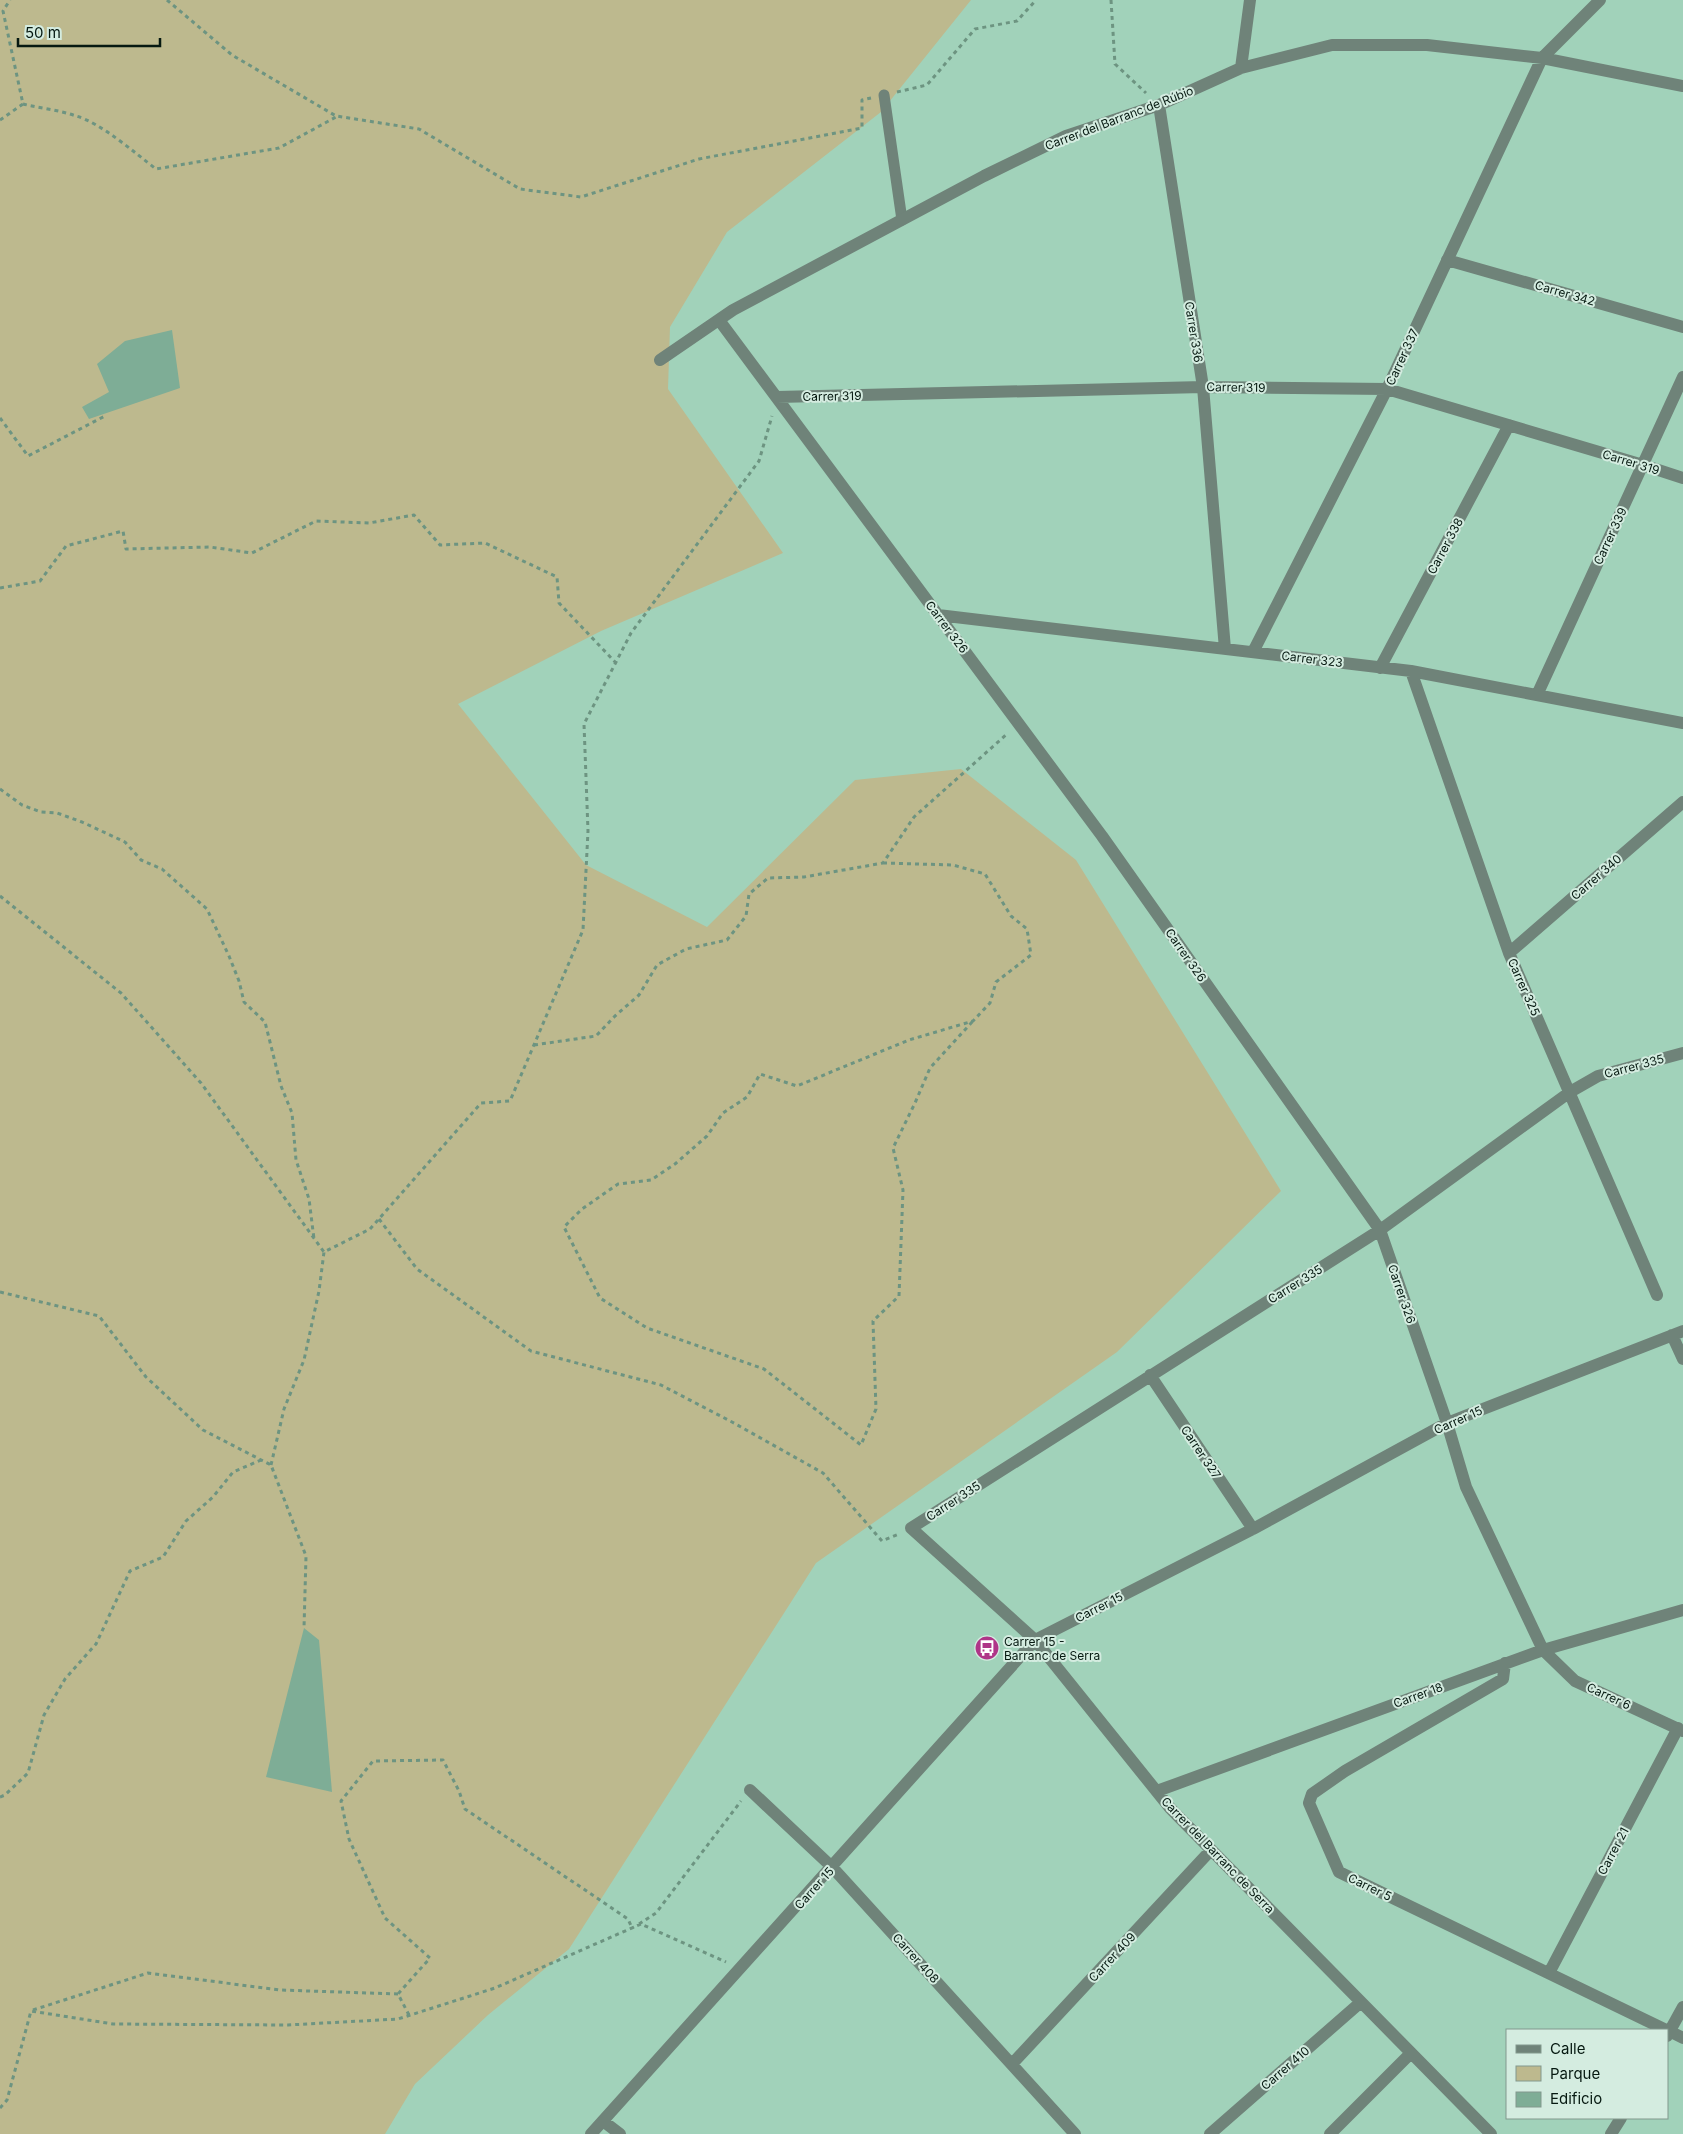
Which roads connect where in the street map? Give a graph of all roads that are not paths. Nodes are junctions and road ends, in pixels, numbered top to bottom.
1 (1250, 0) edge
2 (1600, 0) edge
3 (1542, 58) junction
4 (1241, 68) junction
5 (1683, 86) edge
6 (884, 95) road end
7 (1159, 105) junction
8 (902, 220) junction
9 (1447, 260) junction
10 (719, 320) junction
11 (1683, 327) edge
12 (660, 360) dead end
13 (1683, 377) edge
14 (1203, 387) junction
15 (1387, 389) junction
16 (777, 398) junction
17 (1509, 425) junction
18 (1643, 465) junction
19 (1683, 478) edge
20 (938, 615) junction
21 (1225, 649) junction
22 (1253, 652) junction
23 (1380, 668) junction
24 (1411, 671) junction
25 (1537, 695) junction
26 (1683, 723) edge
27 (1683, 802) edge
28 (1509, 953) junction
29 (1683, 1053) edge
30 (1570, 1092) junction
31 (1380, 1230) junction
32 (1658, 1295) dead end
33 (1678, 1333) edge
34 (1683, 1359) edge
35 (1150, 1375) junction
36 (1447, 1423) junction
37 (911, 1528) joint
38 (1253, 1529) junction
39 (1683, 1610) edge
40 (1036, 1640) junction
41 (1543, 1650) junction
42 (1505, 1663) junction
43 (1680, 1730) edge
44 (750, 1790) road end
45 (1157, 1791) junction
46 (1212, 1850) junction
47 (832, 1867) junction
48 (1549, 1974) junction
49 (1361, 2002) junction
50 (1683, 2007) edge
51 (1661, 2029) edge
52 (1668, 2030) edge
53 (1668, 2032) edge
54 (1683, 2038) edge
55 (1410, 2054) junction
56 (1012, 2064) junction
57 (1620, 2119) edge
58 (602, 2121) junction
59 (591, 2134) edge
60 (620, 2134) edge
61 (1075, 2134) edge
62 (1210, 2134) edge
63 (1330, 2134) edge
64 (1491, 2134) edge
65 (1611, 2134) edge

1 - 4 street
2 - 3 street, Carrer 337
3 - 4 street, Carrer del Barranc de Rúbio
3 - 5 street, Carrer del Barranc de Rúbio
3 - 9 street, Carrer 337
4 - 7 street, Carrer del Barranc de Rúbio
6 - 8 lane
7 - 8 street, Carrer del Barranc de Rúbio
7 - 14 street, Carrer 336
8 - 10 street, Carrer del Barranc de Rúbio
9 - 11 street, Carrer 342
9 - 15 street, Carrer 337
10 - 12 street, Carrer del Barranc de Rúbio
10 - 16 street, Carrer 326
13 - 18 street, Carrer 339
14 - 15 street, Carrer 319
14 - 16 street, Carrer 319
14 - 21 street, Carrer 336
15 - 17 street, Carrer 319
15 - 22 street, Carrer 337
16 - 20 street, Carrer 326
17 - 18 street, Carrer 319
17 - 23 street, Carrer 338
18 - 19 street, Carrer 319
18 - 25 street, Carrer 339
20 - 21 street, Carrer 323
20 - 31 street, Carrer 326
21 - 22 street, Carrer 323
22 - 23 street, Carrer 323
23 - 24 street, Carrer 323
24 - 25 street, Carrer 323
24 - 28 street, Carrer 325
25 - 26 street, Carrer 323
27 - 28 street, Carrer 340
28 - 30 street, Carrer 325
29 - 30 street, Carrer 335
30 - 31 street, Carrer 335
30 - 32 street, Carrer 325
31 - 35 street, Carrer 335
31 - 36 street, Carrer 326
33 - 34 street
33 - 36 street, Carrer 15
35 - 37 street, Carrer 335
35 - 38 street, Carrer 327
36 - 38 street, Carrer 15
36 - 41 street, Carrer 326
37 - 40 street, Carrer del Barranc de Serra
38 - 40 street, Carrer 15
39 - 41 street, Carrer 18
40 - 45 street, Carrer del Barranc de Serra
40 - 47 street, Carrer 15
41 - 42 street, Carrer 18
41 - 43 street, Carrer 6
42 - 45 street, Carrer 18
42 - 48 street, Carrer 5
43 - 48 street, Carrer 21
44 - 47 street, Carrer 408
45 - 46 street, Carrer del Barranc de Serra
46 - 49 street, Carrer del Barranc de Serra
46 - 56 street, Carrer 409
47 - 56 street, Carrer 408
47 - 58 street, Carrer 15
48 - 51 street, Carrer 5
49 - 55 street, Carrer del Barranc de Serra
49 - 62 street, Carrer 410
50 - 52 street
53 - 54 street, Carrer 5
55 - 63 street
55 - 64 street, Carrer del Barranc de Serra
56 - 61 street, Carrer 408
57 - 65 street
58 - 59 street, Carrer 15
58 - 60 street

